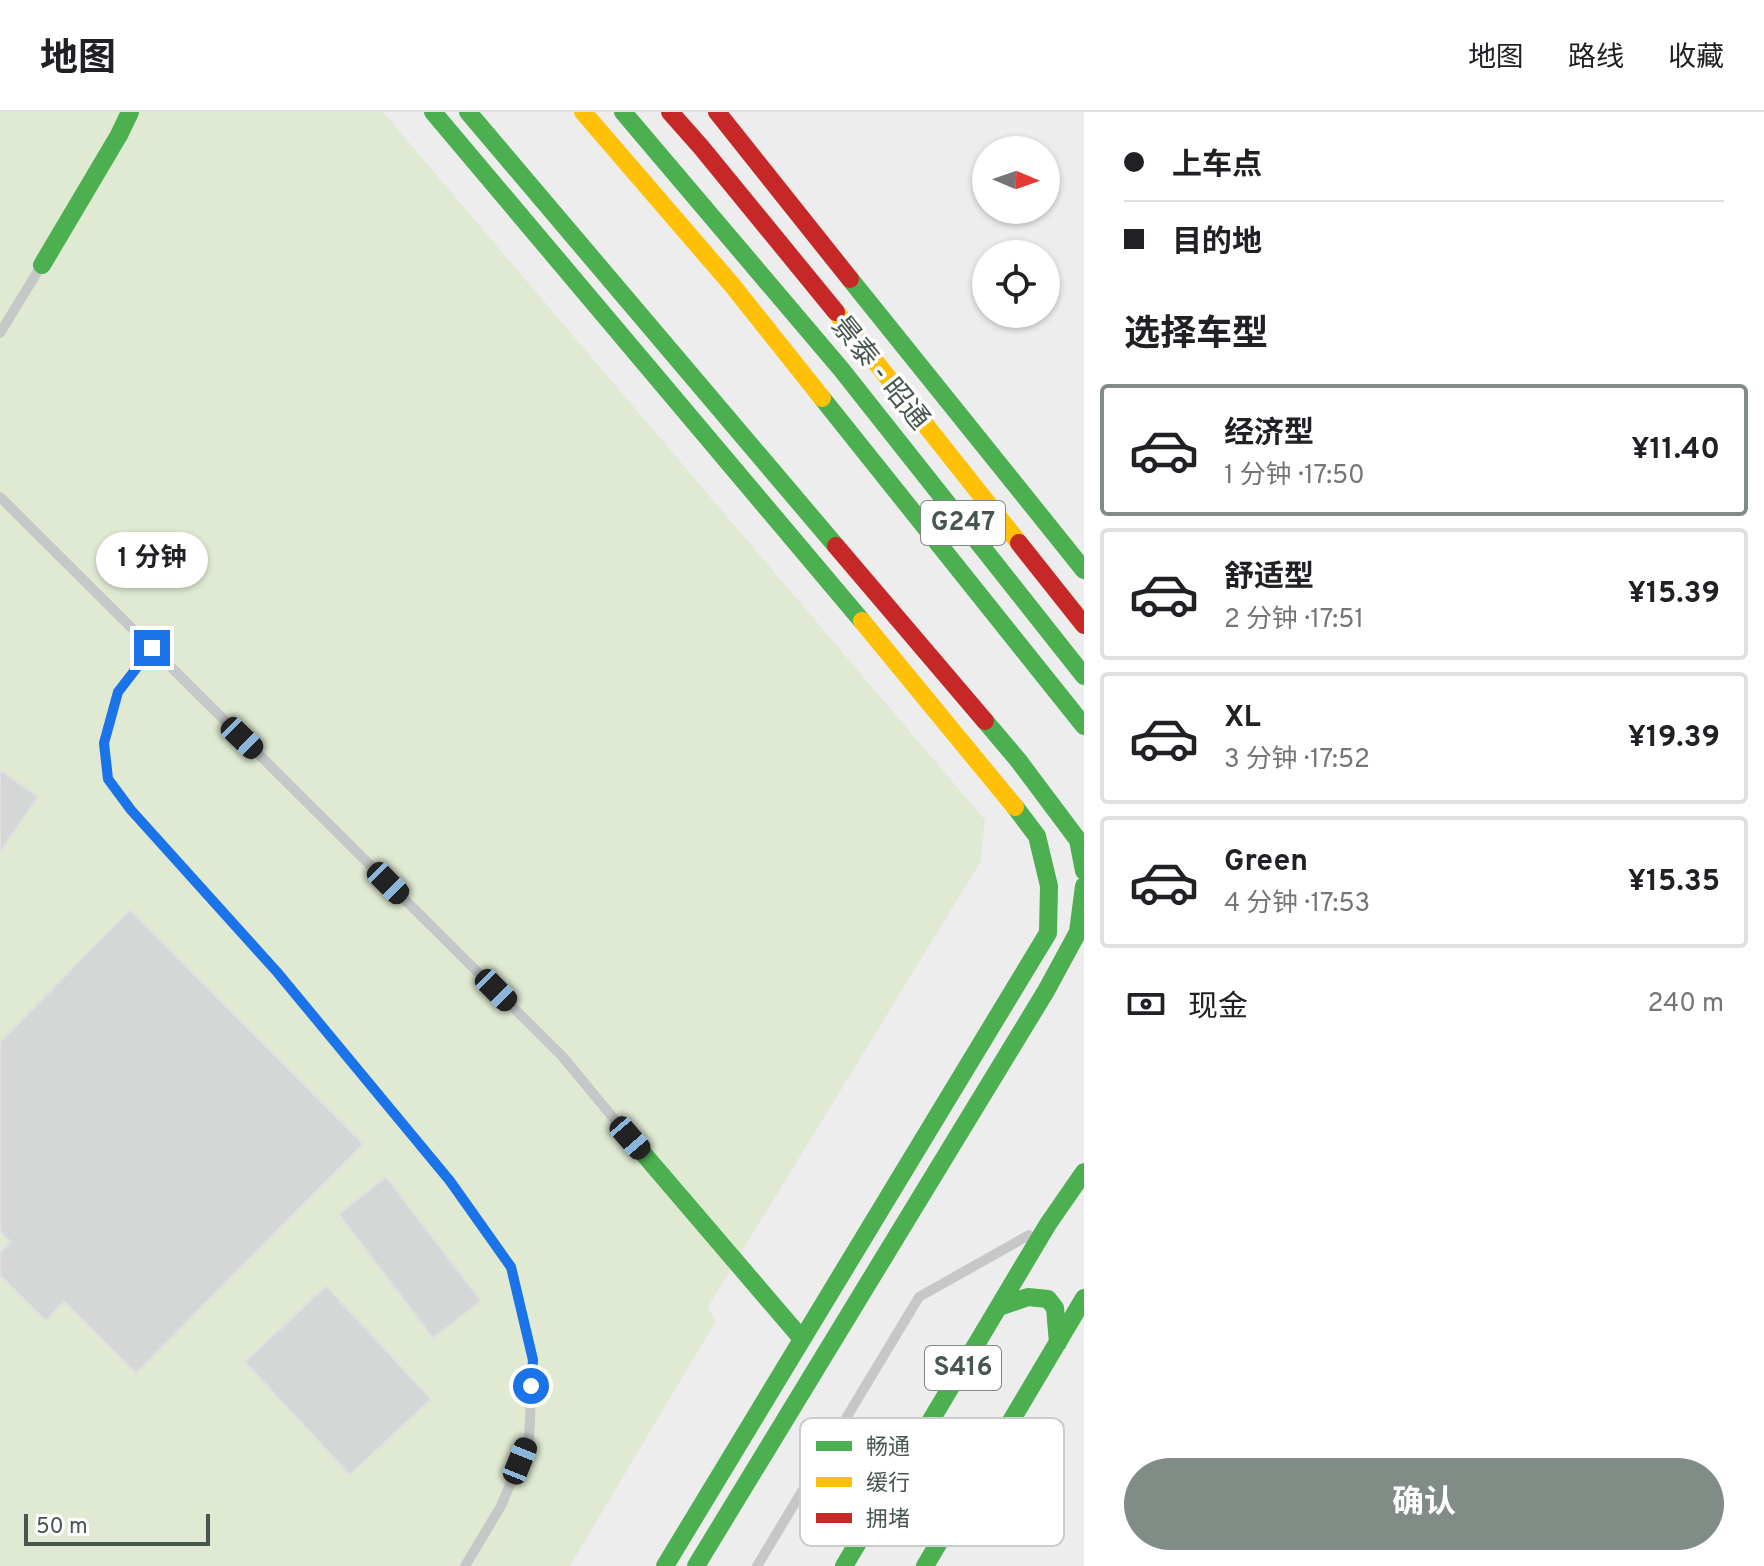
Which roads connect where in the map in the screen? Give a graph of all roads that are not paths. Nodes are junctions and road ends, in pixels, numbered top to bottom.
1 (130, 112) edge
2 (433, 112) edge
3 (468, 112) edge
4 (583, 112) edge
5 (623, 112) edge
6 (670, 112) edge
7 (717, 112) edge
8 (42, 265) joint
9 (0, 333) edge
10 (0, 497) edge
11 (1084, 570) edge
12 (1084, 625) edge
13 (152, 648) junction
14 (1084, 676) edge
15 (1084, 726) edge
16 (1084, 871) edge
17 (1084, 886) edge
18 (1081, 934) edge
19 (630, 1138) joint
20 (1084, 1172) edge
21 (1048, 1224) junction
22 (1084, 1298) edge
23 (999, 1307) junction
24 (802, 1339) junction
25 (1058, 1343) junction
26 (846, 1418) edge
27 (933, 1418) edge
28 (1013, 1418) edge
29 (800, 1495) edge
30 (856, 1546) edge
31 (937, 1546) edge
32 (465, 1566) edge
33 (665, 1566) edge
34 (696, 1566) edge
35 (757, 1566) edge
36 (844, 1566) edge
37 (925, 1566) edge

1 - 8 main road
2 - 24 main road
3 - 16 main road
4 - 15 main road
5 - 14 main road, 景泰 - 昭通 / G247
6 - 12 main road, 景泰 - 昭通 / G247
7 - 11 main road
8 - 9 lane
10 - 13 lane
13 - 19 lane
13 - 32 lane
17 - 18 main road
18 - 34 main road
19 - 24 main road
20 - 21 main road, S416
21 - 23 main road, S416
21 - 26 lane
22 - 25 main road, S416
23 - 25 main road
23 - 27 main road, S416
24 - 33 main road
25 - 28 main road, S416
29 - 35 lane
30 - 36 main road, S416
31 - 37 main road, S416

